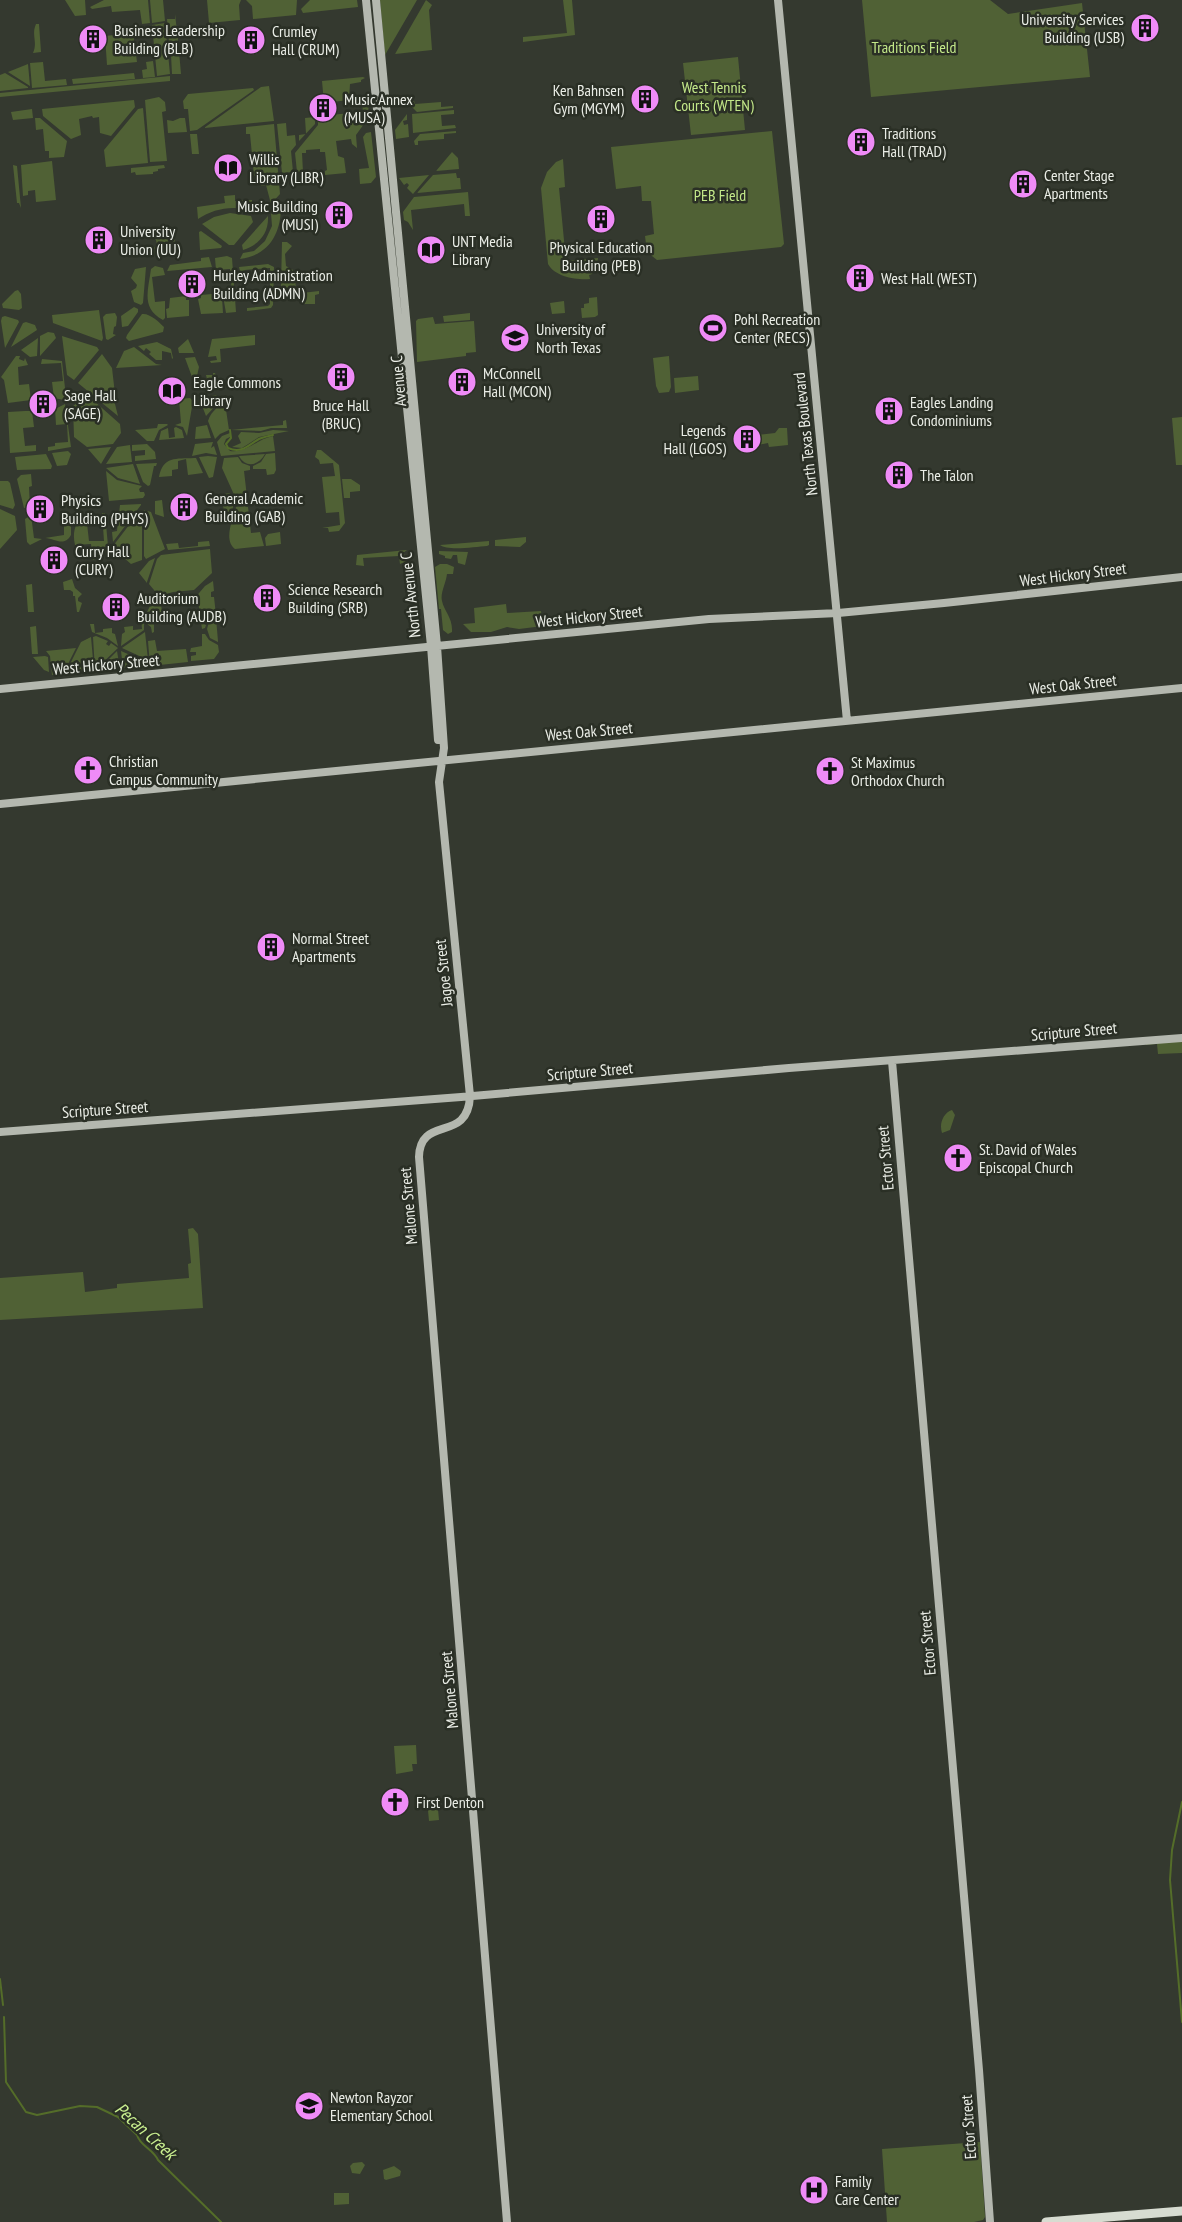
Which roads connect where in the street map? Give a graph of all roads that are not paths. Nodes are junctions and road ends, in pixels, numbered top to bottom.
1 (366, 0) edge
2 (376, 0) edge
3 (778, 0) edge
4 (408, 427) joint
5 (1182, 577) edge
6 (837, 613) junction
7 (434, 646) junction
8 (1182, 688) edge
9 (0, 689) edge
10 (848, 721) junction
11 (442, 760) junction
12 (0, 804) edge
13 (1182, 1038) edge
14 (892, 1061) junction
15 (470, 1096) junction
16 (0, 1132) edge
17 (419, 1156) joint
18 (1182, 2211) edge
19 (507, 2222) edge
20 (990, 2222) edge
21 (1046, 2222) edge

1 - 4 street, Avenue C
2 - 7 street, Avenue C
3 - 6 street, North Texas Boulevard
4 - 7 street, North Avenue C
5 - 6 street, West Hickory Street
6 - 7 street, West Hickory Street
6 - 10 street, North Texas Boulevard
7 - 9 street, West Hickory Street
7 - 11 street, North Avenue C
8 - 10 street, West Oak Street
10 - 11 street, West Oak Street
11 - 12 street, West Oak Street
11 - 15 street, Jagoe Street
13 - 14 street, Scripture Street
14 - 15 street, Scripture Street
14 - 20 street, Ector Street
15 - 16 street, Scripture Street
15 - 17 street, Jagoe Street
17 - 19 street, Malone Street
18 - 21 main road

